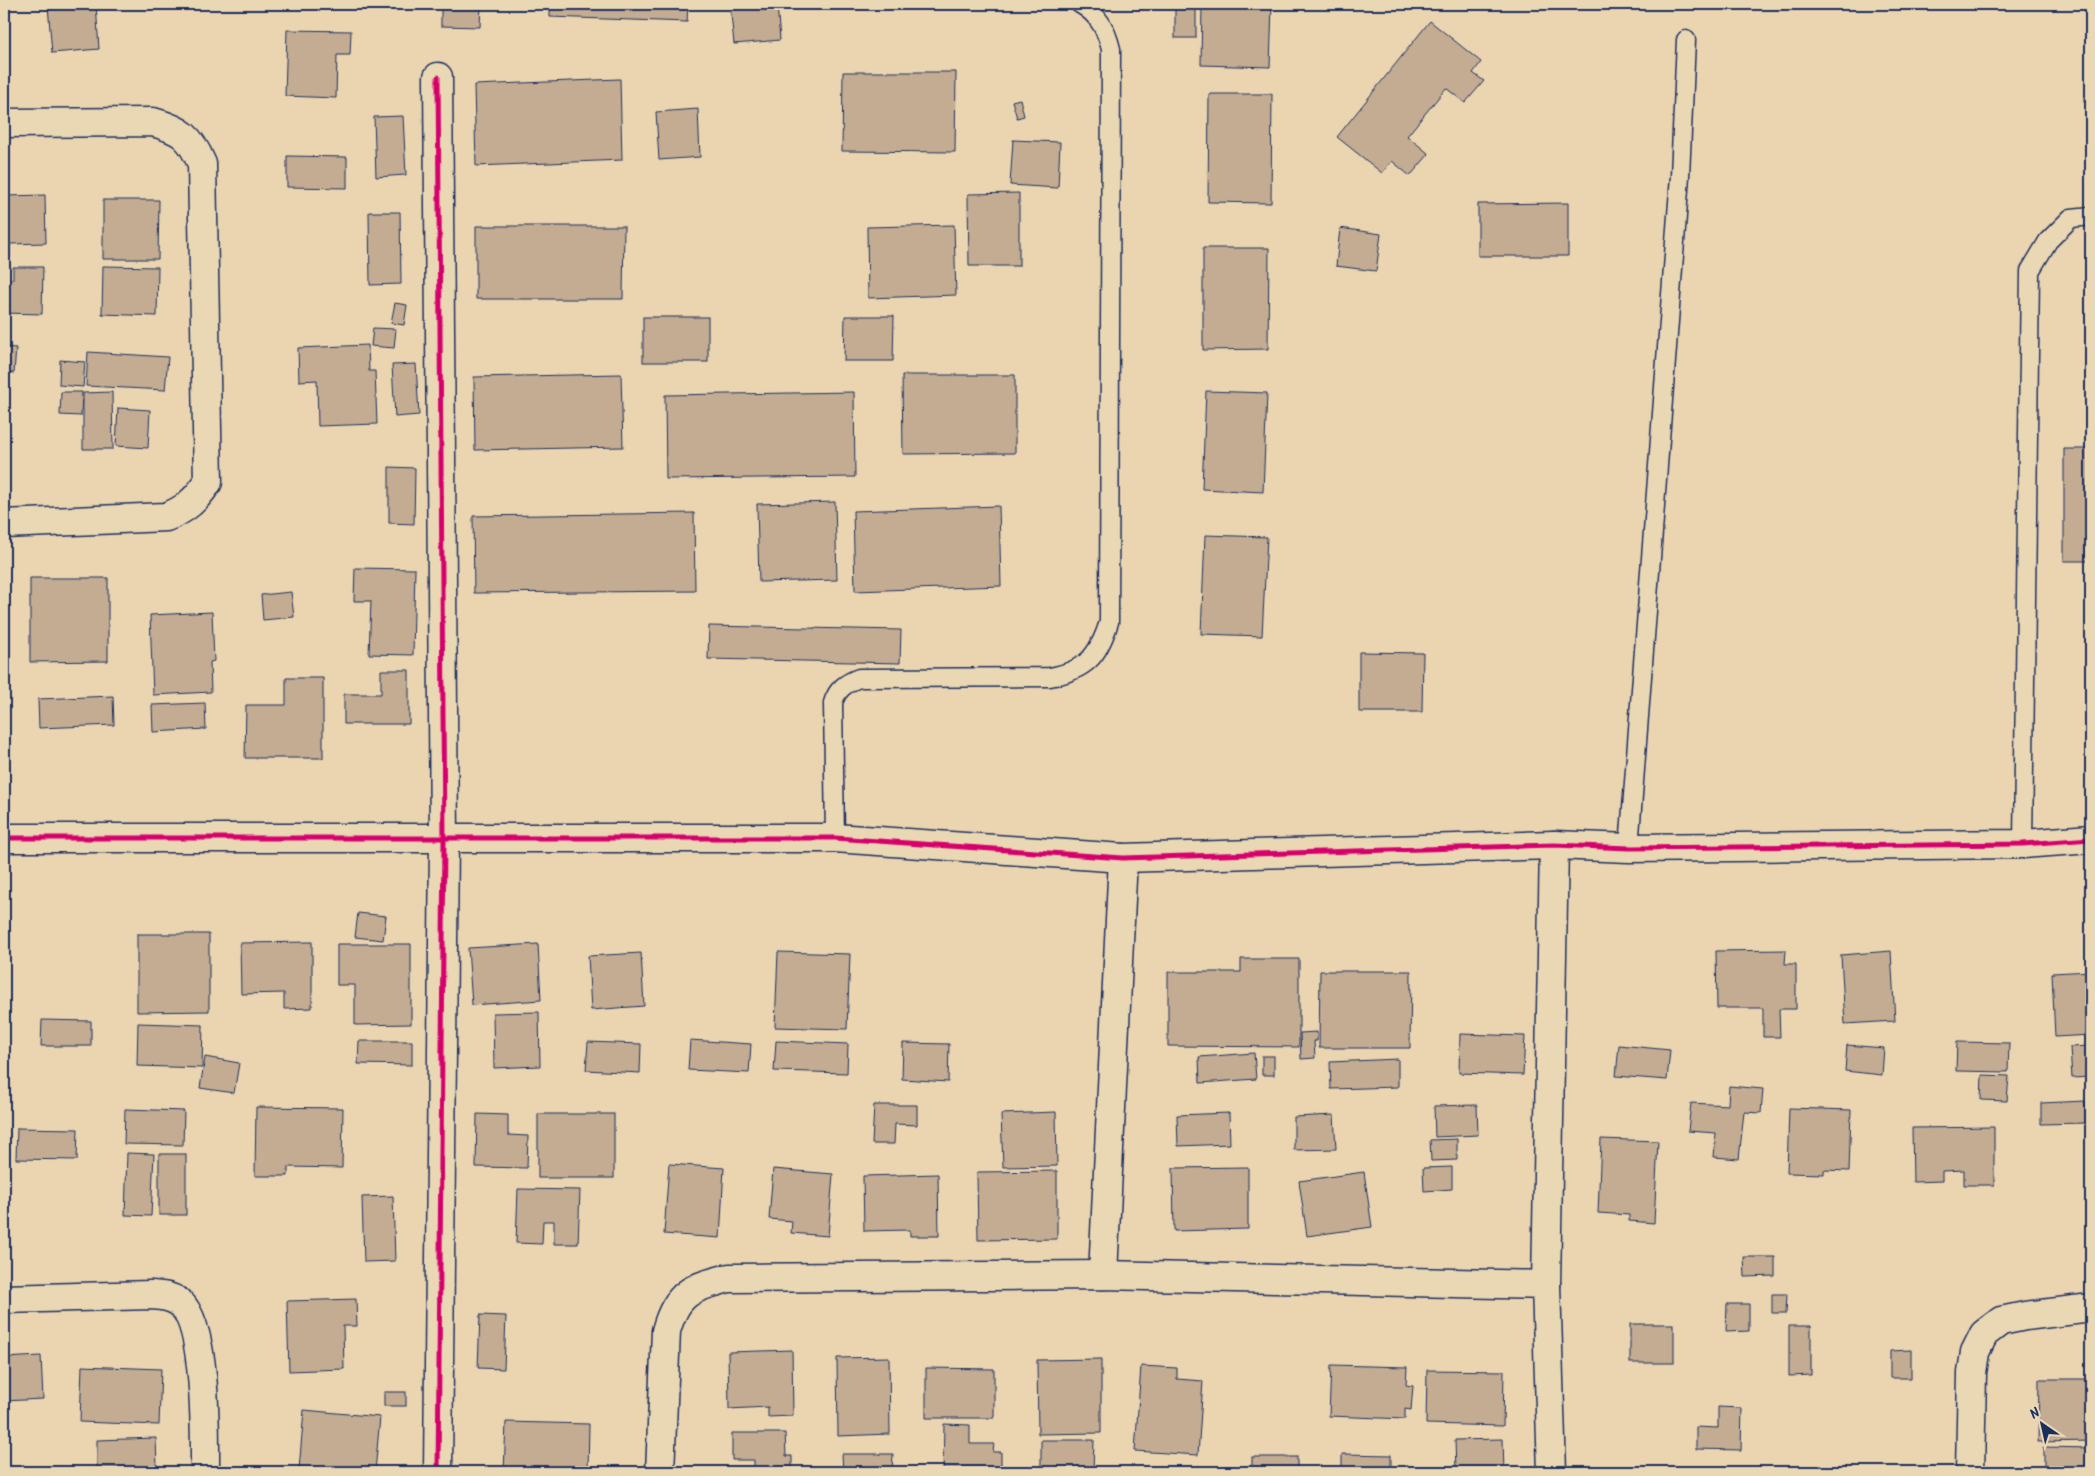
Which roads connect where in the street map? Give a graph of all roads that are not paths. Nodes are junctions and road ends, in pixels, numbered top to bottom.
1 (1080, 4) edge
2 (1686, 40) dead end
3 (438, 78) dead end
4 (4, 123) edge
5 (2091, 216) edge
6 (4, 524) edge
7 (4, 838) edge
8 (835, 838) junction
9 (444, 839) junction
10 (2091, 839) edge
11 (2023, 844) junction
12 (1554, 845) junction
13 (1629, 848) junction
14 (1123, 858) junction
15 (1103, 1276) junction
16 (1546, 1285) junction
17 (4, 1299) edge
18 (2091, 1308) edge
19 (205, 1472) edge
20 (438, 1472) edge
21 (660, 1472) edge
22 (1552, 1472) edge
23 (1970, 1472) edge

1 - 8 lane
2 - 13 lane
3 - 9 street
4 - 6 street
5 - 11 lane
7 - 9 street
8 - 9 street
8 - 14 street
9 - 20 street
10 - 11 street
11 - 13 street
12 - 13 street
12 - 14 street
12 - 16 street
14 - 15 street
15 - 16 street
15 - 21 street
16 - 22 street
17 - 19 street
18 - 23 street

